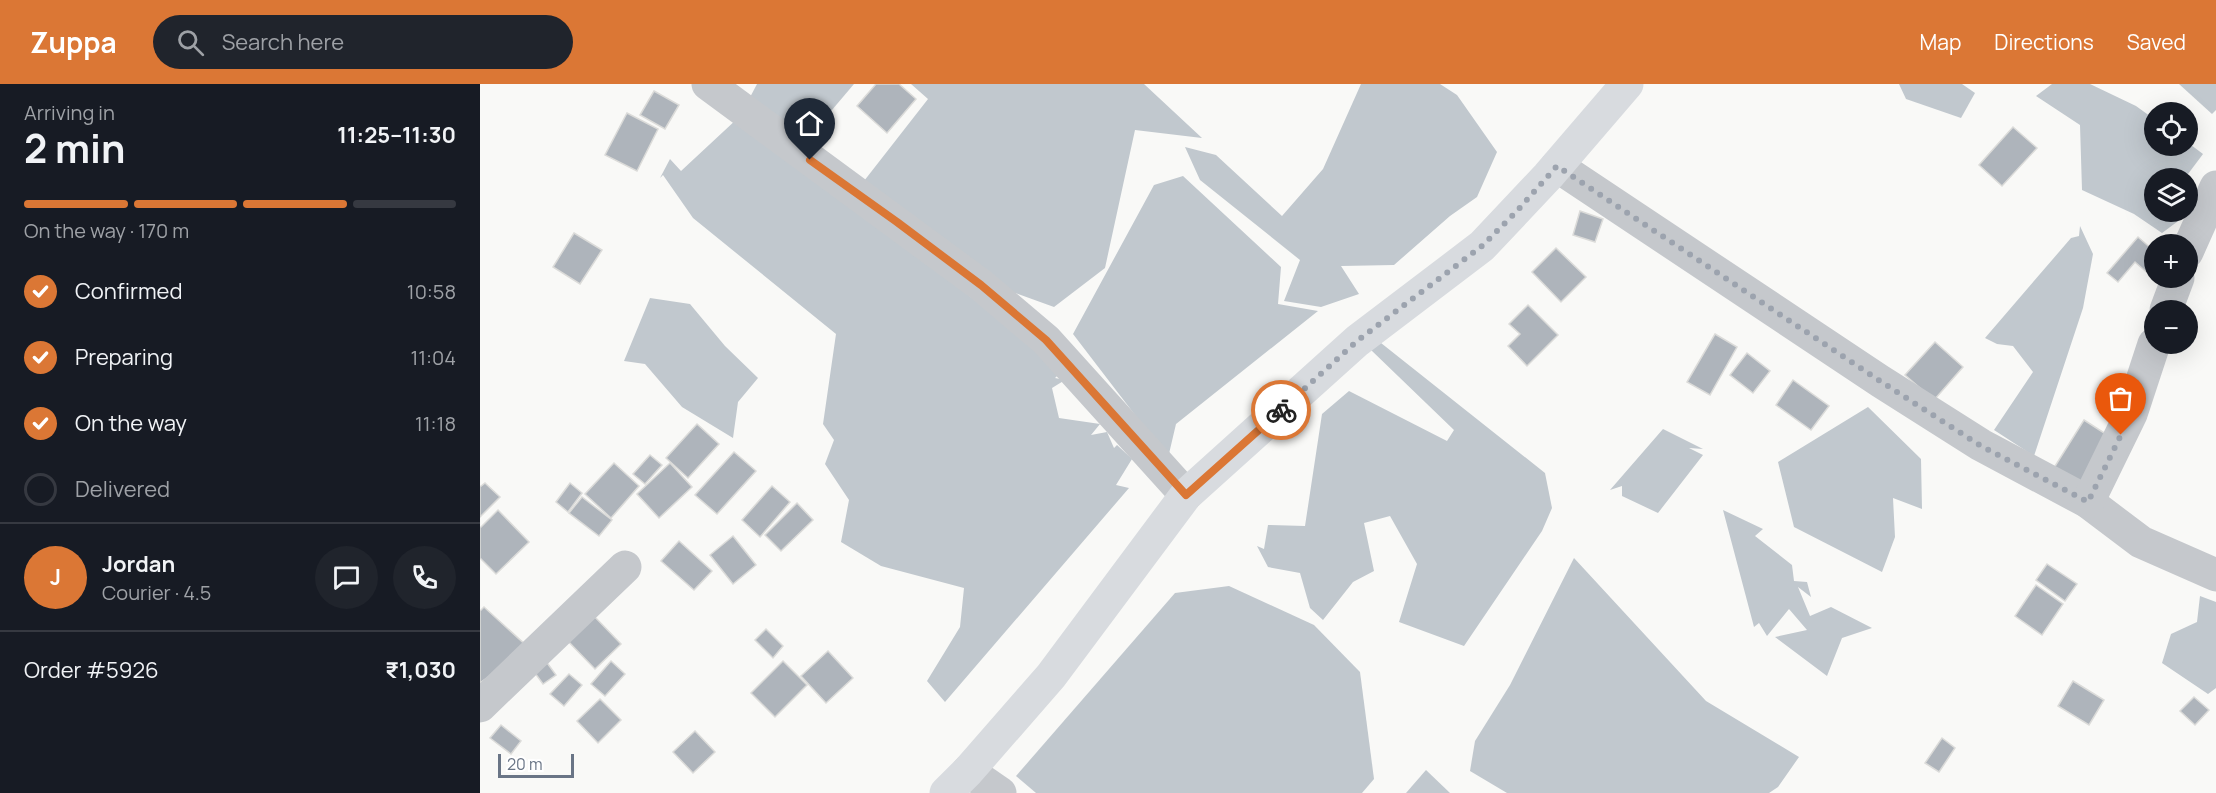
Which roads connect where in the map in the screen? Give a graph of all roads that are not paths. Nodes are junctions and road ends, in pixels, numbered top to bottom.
1 (708, 84) edge
2 (1627, 84) edge
3 (1557, 166) junction
4 (2216, 187) edge
5 (2195, 234) edge
6 (2151, 354) edge
7 (1186, 495) junction
8 (2088, 502) junction
9 (625, 567) dead end
10 (2216, 575) edge
11 (480, 706) edge
12 (957, 782) edge
13 (1000, 793) edge

1 - 7 street
2 - 3 main road
3 - 7 main road
3 - 8 street
4 - 5 street
6 - 8 street
7 - 12 main road
8 - 10 street
9 - 11 street
12 - 13 street

